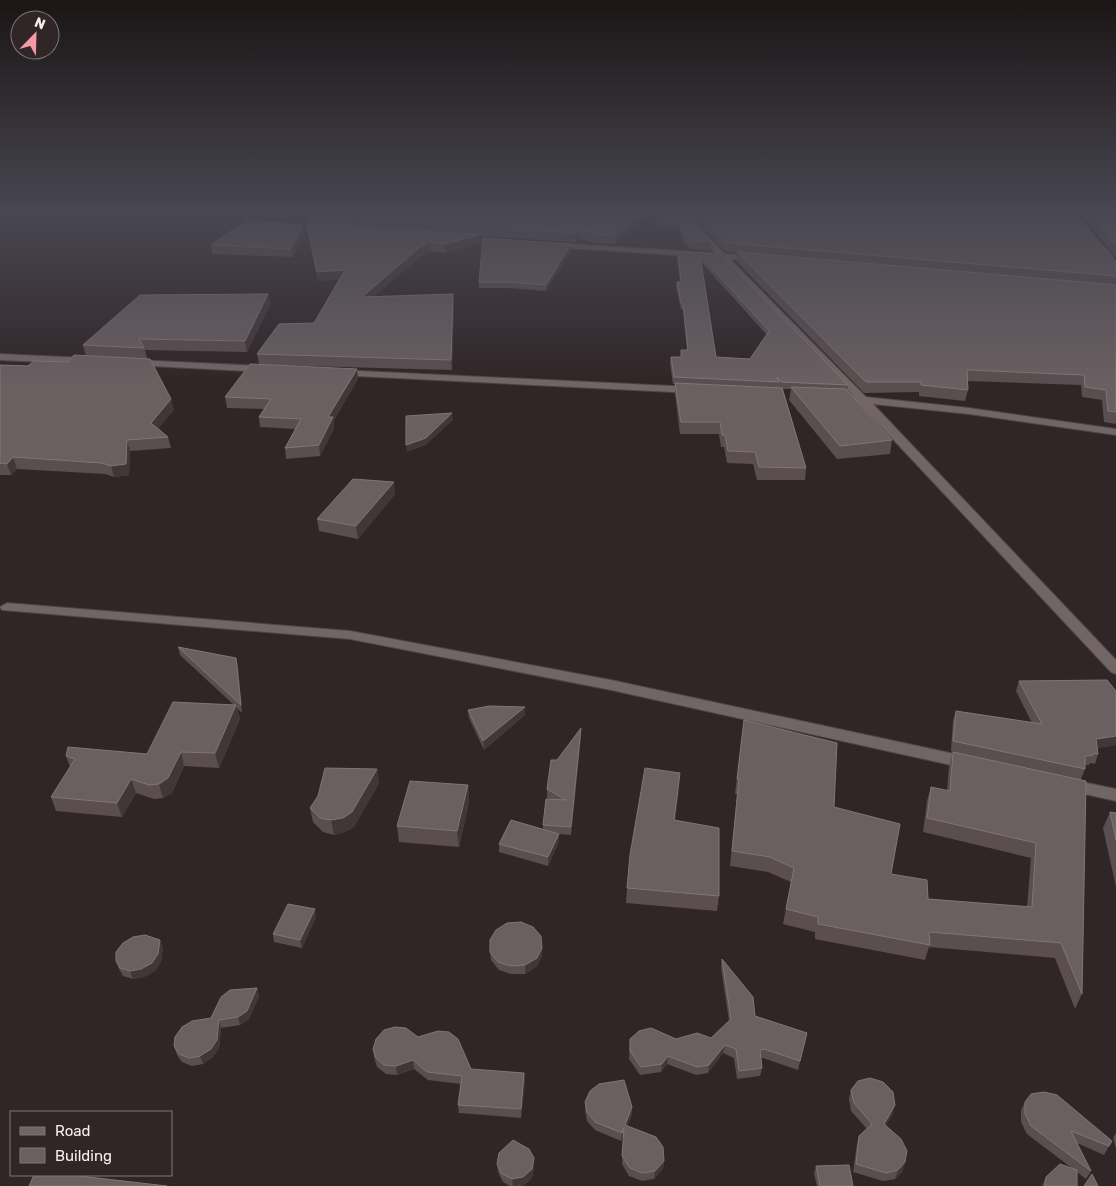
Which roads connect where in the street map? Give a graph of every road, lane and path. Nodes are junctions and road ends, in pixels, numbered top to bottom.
1 (737, 270) edge
2 (0, 356) edge
3 (98, 361) edge
4 (128, 363) edge
5 (276, 370) edge
6 (326, 372) edge
7 (703, 391) edge
8 (822, 396) edge
9 (861, 398) junction
10 (1116, 432) edge
11 (7, 607) dead end
12 (1116, 669) edge
13 (980, 766) edge
14 (1058, 782) edge
15 (1116, 795) edge

1 - 9 street
2 - 3 street
4 - 5 street
6 - 7 street
8 - 9 street
9 - 10 street
9 - 12 street
11 - 13 street
14 - 15 street

